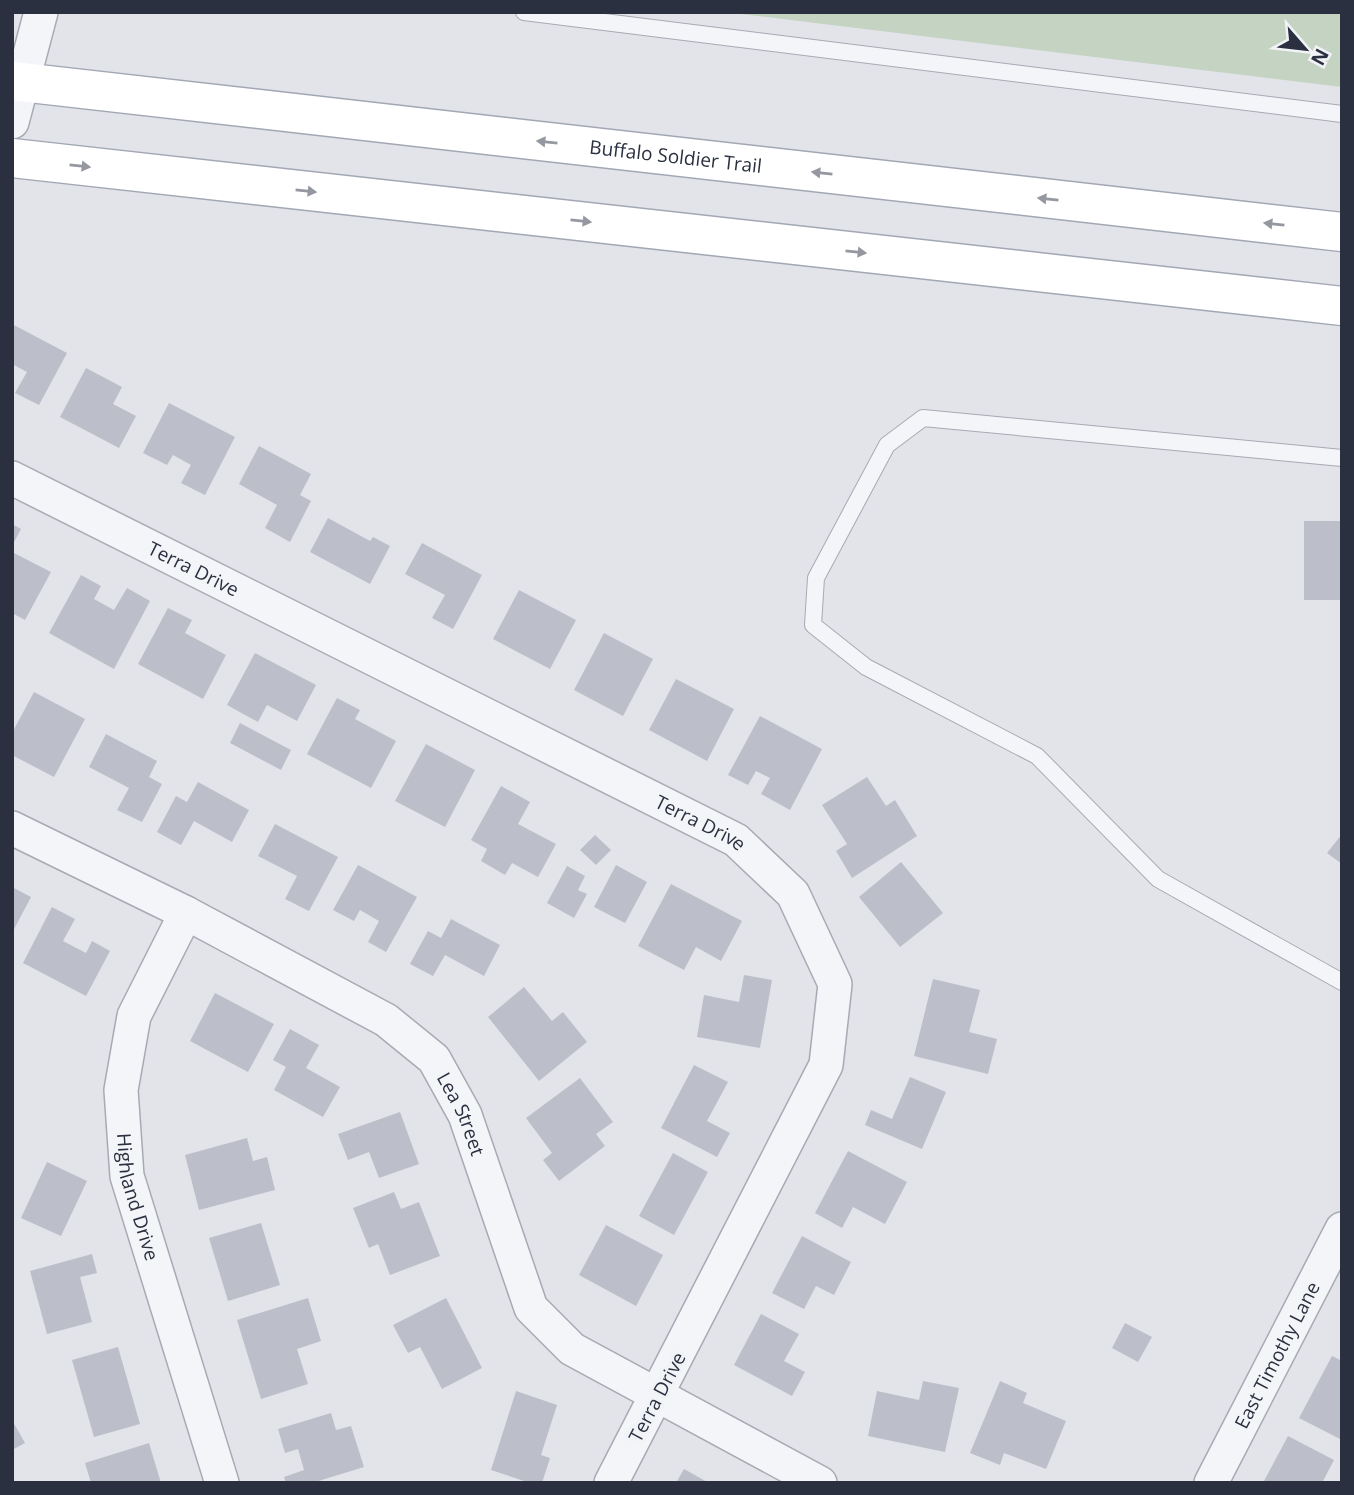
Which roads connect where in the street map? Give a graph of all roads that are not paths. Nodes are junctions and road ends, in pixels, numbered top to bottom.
1 (41, 12) edge
2 (524, 12) edge
3 (18, 82) edge
4 (1342, 114) edge
5 (12, 122) edge
6 (12, 158) edge
7 (1342, 232) edge
8 (1342, 306) edge
9 (1342, 458) edge
10 (12, 478) edge
11 (12, 828) edge
12 (186, 913) junction
13 (1342, 982) edge
14 (1342, 1229) edge
15 (658, 1396) junction
16 (222, 1483) edge
17 (611, 1483) edge
18 (820, 1483) edge
19 (1211, 1483) edge

1 - 3 street
2 - 4 lane
3 - 5 street
7 -> 3 main road, Buffalo Soldier Trail
6 -> 8 main road
9 - 13 lane
10 - 15 street, Terra Drive
11 - 12 street, Lea Street
12 - 15 street, Lea Street
12 - 16 street, Highland Drive
14 - 19 street, East Timothy Lane
15 - 17 street, Terra Drive
15 - 18 street, Lea Street

